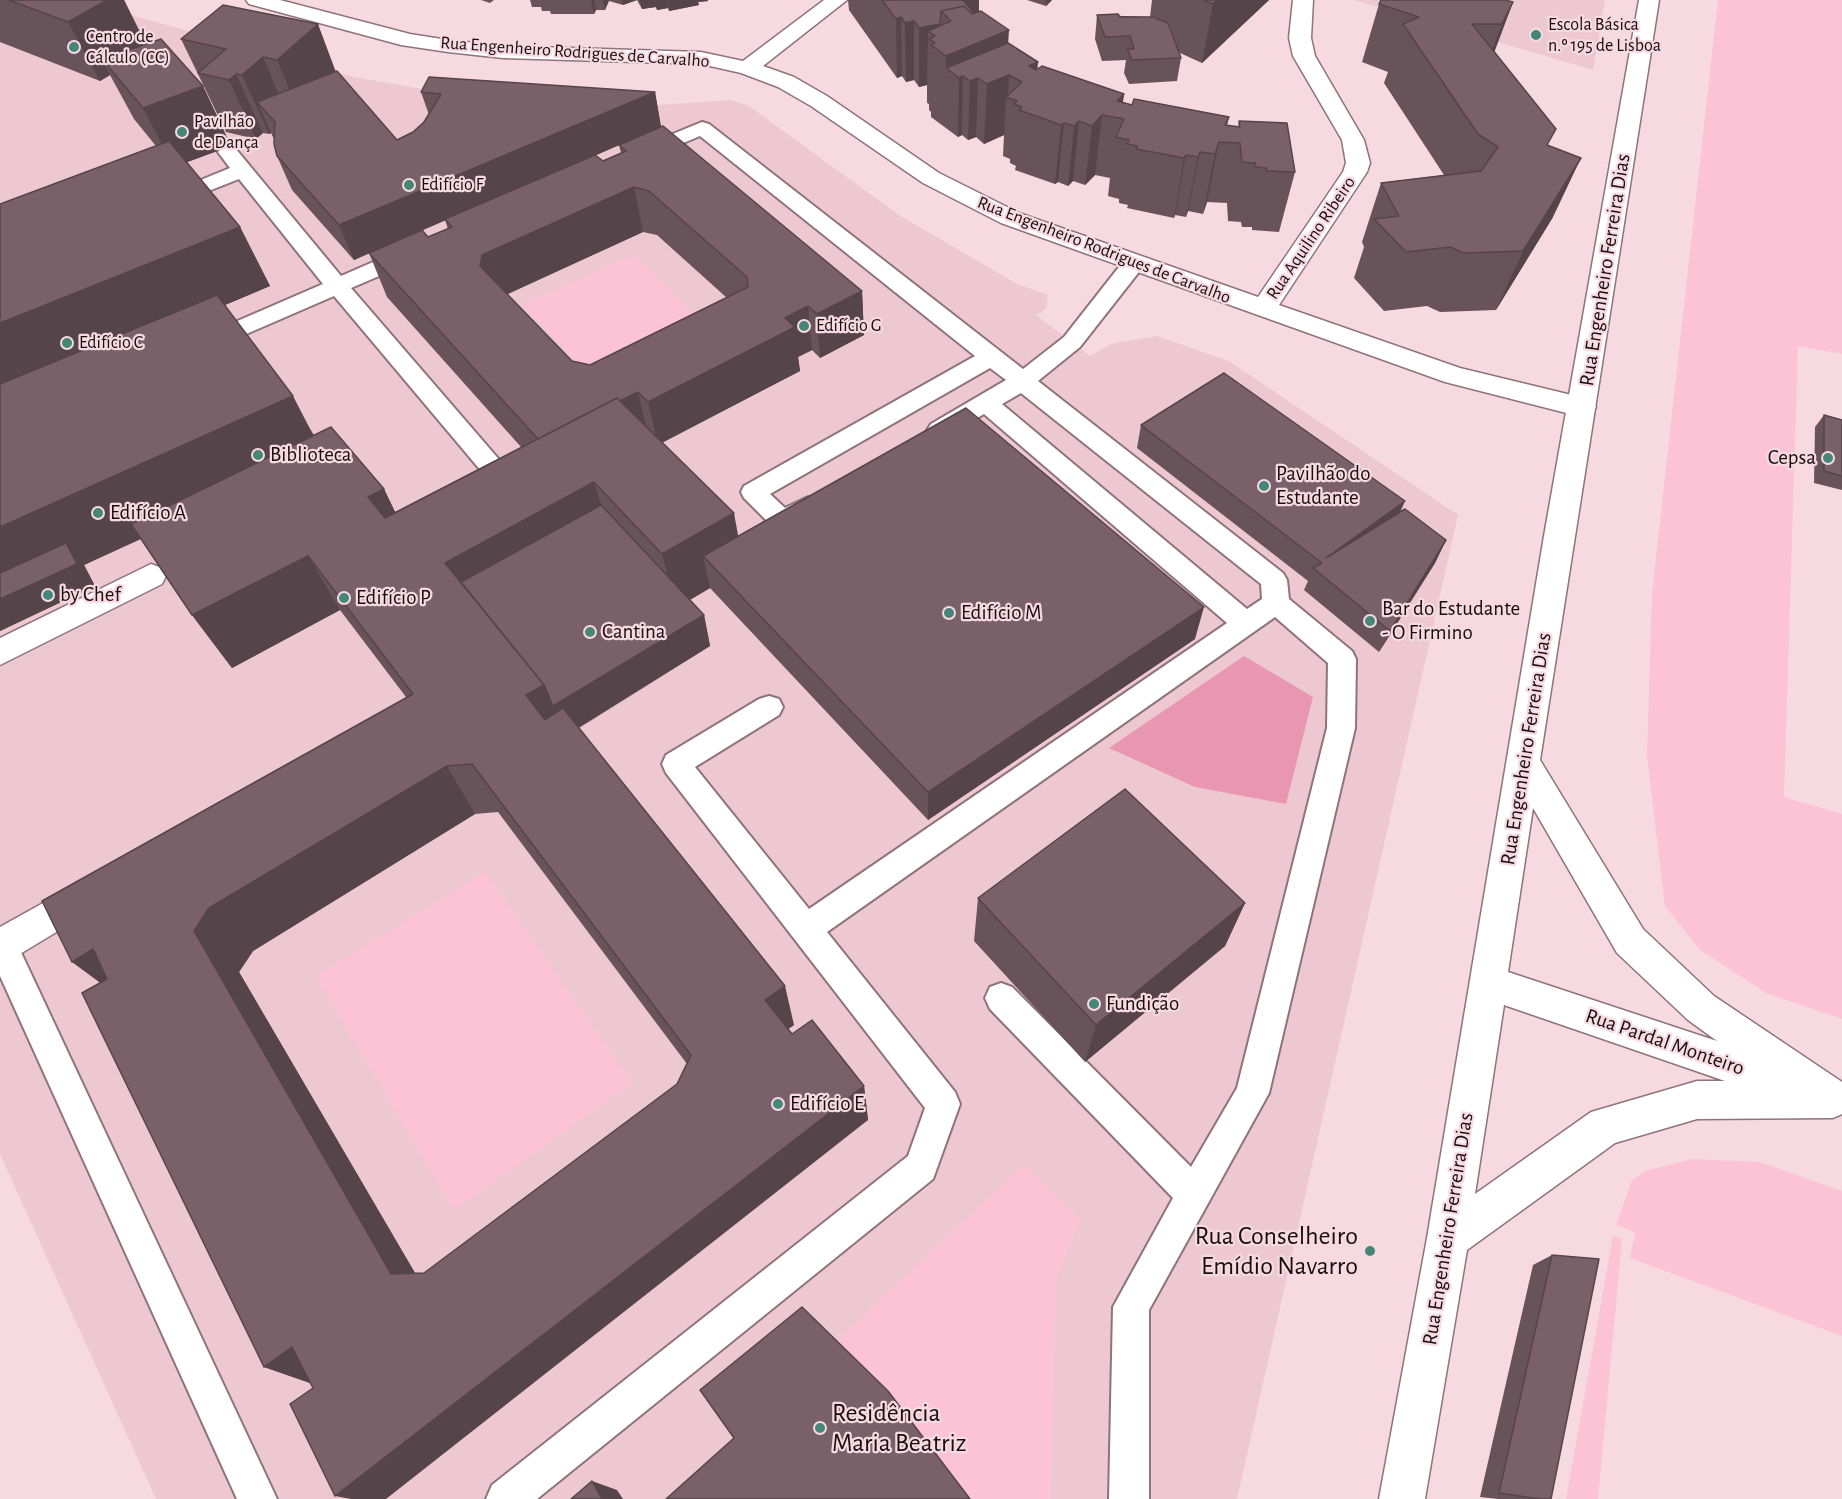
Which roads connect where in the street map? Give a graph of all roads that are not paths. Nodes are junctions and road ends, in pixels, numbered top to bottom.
1 (256, 0) edge
2 (837, 0) edge
3 (1303, 0) edge
4 (1649, 0) edge
5 (747, 68) junction
6 (228, 152) dead end
7 (621, 163) edge
8 (241, 171) junction
9 (154, 206) edge
10 (435, 243) edge
11 (1134, 263) junction
12 (337, 286) junction
13 (1263, 309) junction
14 (185, 352) edge
15 (993, 356) junction
16 (1023, 381) junction
17 (986, 403) junction
18 (1582, 407) junction
19 (915, 444) edge
20 (512, 491) edge
21 (824, 497) edge
22 (151, 576) edge
23 (1276, 603) junction
24 (1246, 623) junction
25 (0, 652) edge
26 (769, 707) dead end
27 (1524, 762) junction
28 (111, 881) edge
29 (806, 929) junction
30 (1, 944) edge
31 (1488, 982) junction
32 (1001, 998) dead end
33 (1837, 1100) edge
34 (1194, 1195) junction
35 (1448, 1238) junction
36 (257, 1499) edge
37 (506, 1499) edge
38 (1130, 1499) edge
39 (1402, 1499) edge

1 - 5 street, Rua Engenheiro Rodrigues de Carvalho
2 - 5 street
3 - 13 street, Rua Aquilino Ribeiro
4 - 18 street, Rua Engenheiro Ferreira Dias
5 - 11 street, Rua Engenheiro Rodrigues de Carvalho
6 - 8 lane
7 - 15 lane
8 - 9 lane
8 - 12 lane
10 - 12 lane
11 - 13 street, Rua Engenheiro Rodrigues de Carvalho
11 - 16 lane
12 - 14 lane
12 - 20 lane
13 - 18 street, Rua Engenheiro Rodrigues de Carvalho
15 - 16 lane
15 - 21 lane
16 - 17 lane
16 - 23 lane
17 - 19 lane
17 - 24 lane
18 - 27 street, Rua Engenheiro Ferreira Dias
22 - 25 street
23 - 24 lane
23 - 34 lane
24 - 29 lane
26 - 29 lane
27 - 31 street, Rua Engenheiro Ferreira Dias
27 - 33 street
28 - 30 street
29 - 37 lane
30 - 36 lane
31 - 33 street, Rua Pardal Monteiro
31 - 35 street, Rua Engenheiro Ferreira Dias
32 - 34 lane
33 - 35 street
34 - 38 lane
35 - 39 street, Rua Engenheiro Ferreira Dias

